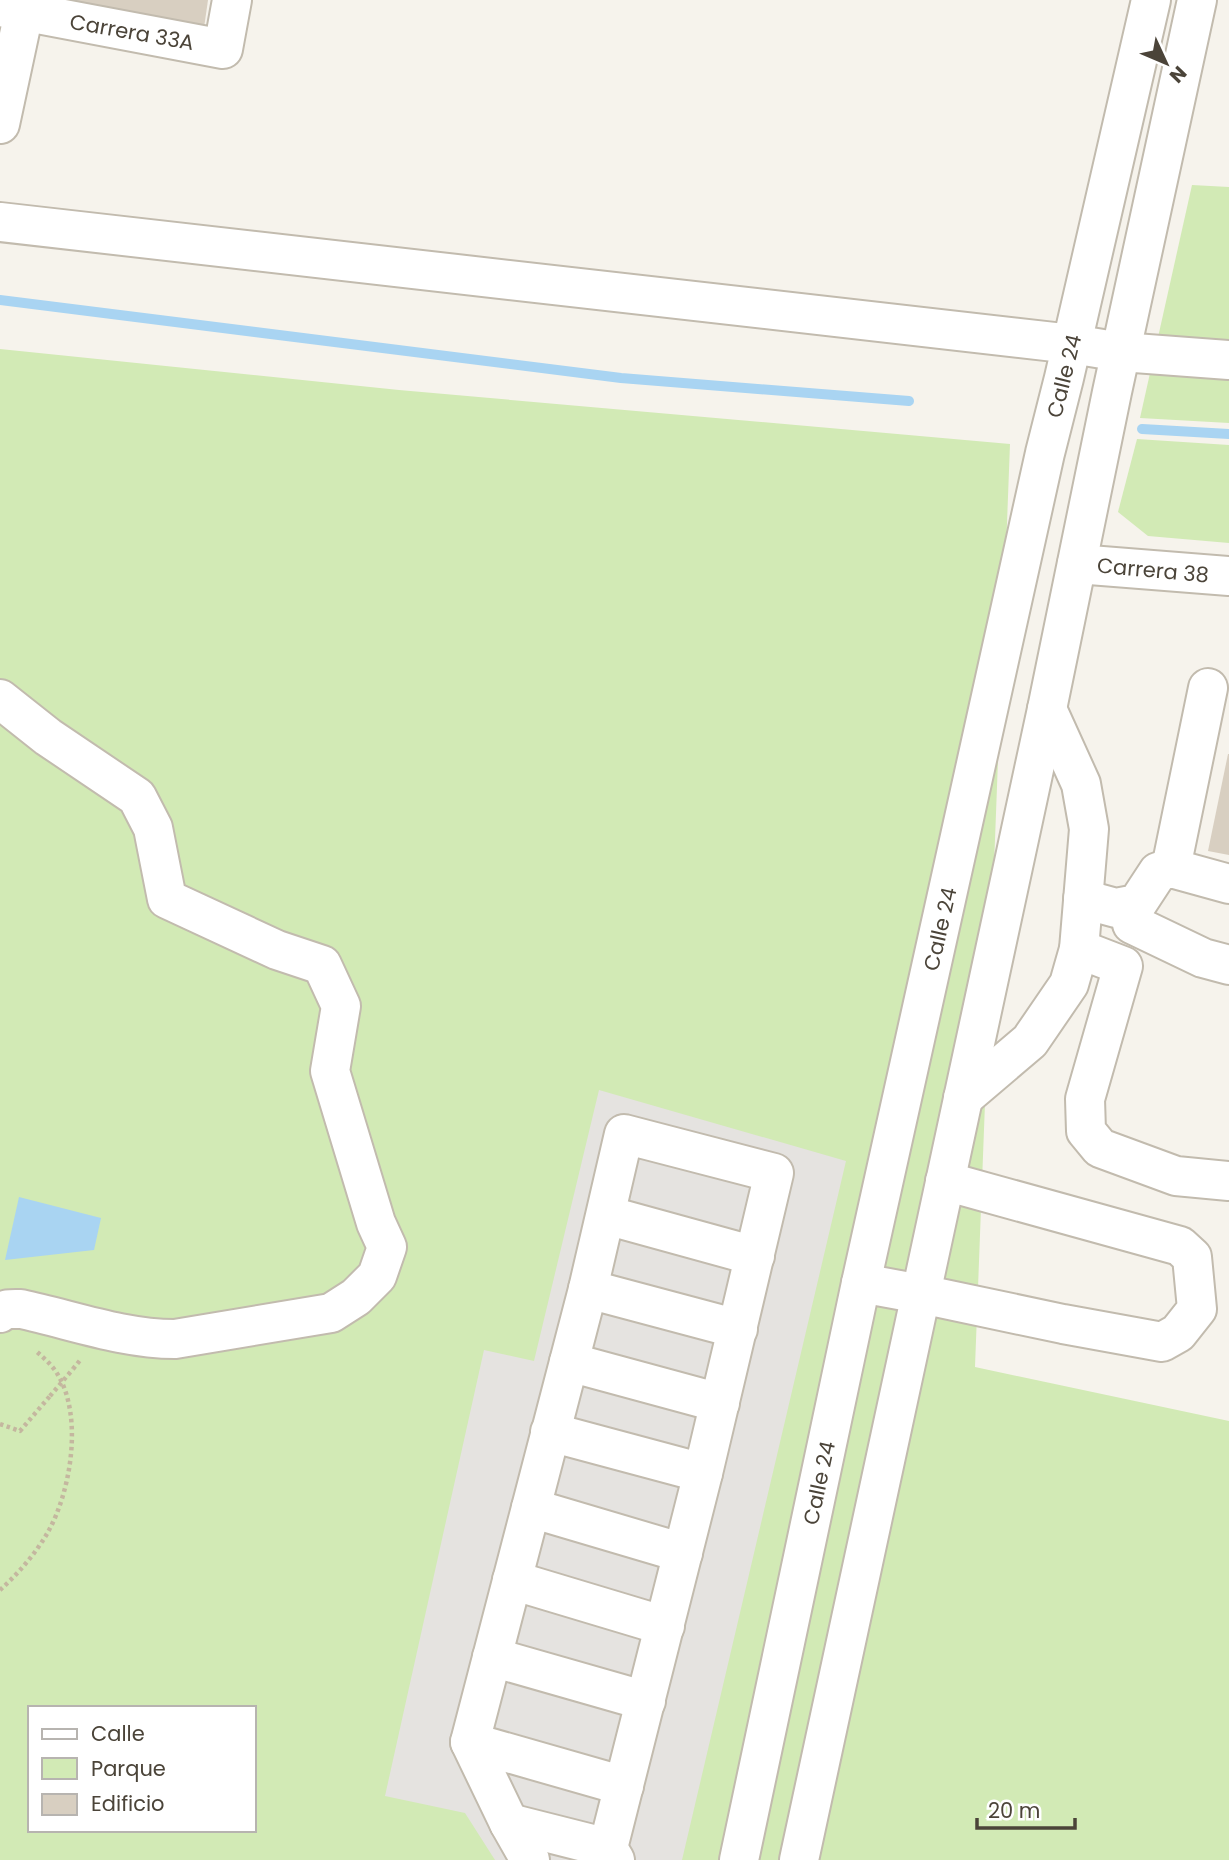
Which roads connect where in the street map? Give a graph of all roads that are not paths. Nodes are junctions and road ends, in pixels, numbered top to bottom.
1 (232, 0) edge
2 (1151, 0) edge
3 (1197, 0) edge
4 (24, 8) edge
5 (0, 124) edge
6 (0, 222) edge
7 (1143, 250) junction
8 (1094, 252) junction
9 (1072, 344) junction
10 (1121, 352) junction
11 (1229, 360) edge
12 (1039, 484) junction
13 (1092, 499) junction
14 (1077, 564) junction
15 (1229, 576) edge
16 (1208, 688) dead end
17 (0, 699) edge
18 (1047, 709) junction
19 (1171, 868) junction
20 (1229, 884) edge
21 (1083, 900) junction
22 (1135, 914) junction
23 (1079, 949) junction
24 (1229, 965) edge
25 (1123, 966) junction
26 (963, 1098) junction
27 (945, 1181) junction
28 (1229, 1181) edge
29 (606, 1215) junction
30 (755, 1256) junction
31 (861, 1283) junction
32 (588, 1289) junction
33 (921, 1293) junction
34 (0, 1314) edge
35 (738, 1329) junction
36 (569, 1362) junction
37 (720, 1403) junction
38 (550, 1432) junction
39 (704, 1473) junction
40 (531, 1508) junction
41 (683, 1553) junction
42 (512, 1580) junction
43 (665, 1626) junction
44 (492, 1657) junction
45 (646, 1701) junction
46 (470, 1742) junction
47 (624, 1786) junction
48 (509, 1823) junction
49 (611, 1854) edge
50 (530, 1860) edge
51 (739, 1860) edge
52 (799, 1860) edge

1 - 4 street, Carrera 33A
2 - 8 street, Calle 24
3 - 7 street
4 - 5 street
6 - 9 street
7 - 8 street
7 - 10 street
8 - 9 street, Calle 24
9 - 10 street
9 - 12 street, Calle 24
10 - 11 street
10 - 13 street
12 - 13 street
12 - 31 street, Calle 24
13 - 14 street
14 - 15 street, Carrera 38
14 - 18 street
16 - 19 street
17 - 34 street
18 - 21 street
18 - 26 street
19 - 20 street
19 - 22 street
21 - 22 street
21 - 23 street
22 - 24 street
22 - 25 street
23 - 25 street
23 - 26 street
25 - 28 street
26 - 27 street
27 - 33 street
27 - 33 street
29 - 30 street
29 - 30 street
29 - 32 street
30 - 35 street
31 - 33 street
31 - 51 street, Calle 24
32 - 35 street
32 - 36 street
33 - 52 street
35 - 37 street
36 - 37 street
36 - 38 street
37 - 39 street
38 - 39 street
38 - 40 street
39 - 41 street
40 - 41 street
40 - 42 street
41 - 43 street
42 - 43 street
42 - 44 street
43 - 45 street
44 - 45 street
44 - 46 street
45 - 47 street
46 - 47 street
46 - 48 street
47 - 49 street
48 - 49 street
48 - 50 street

